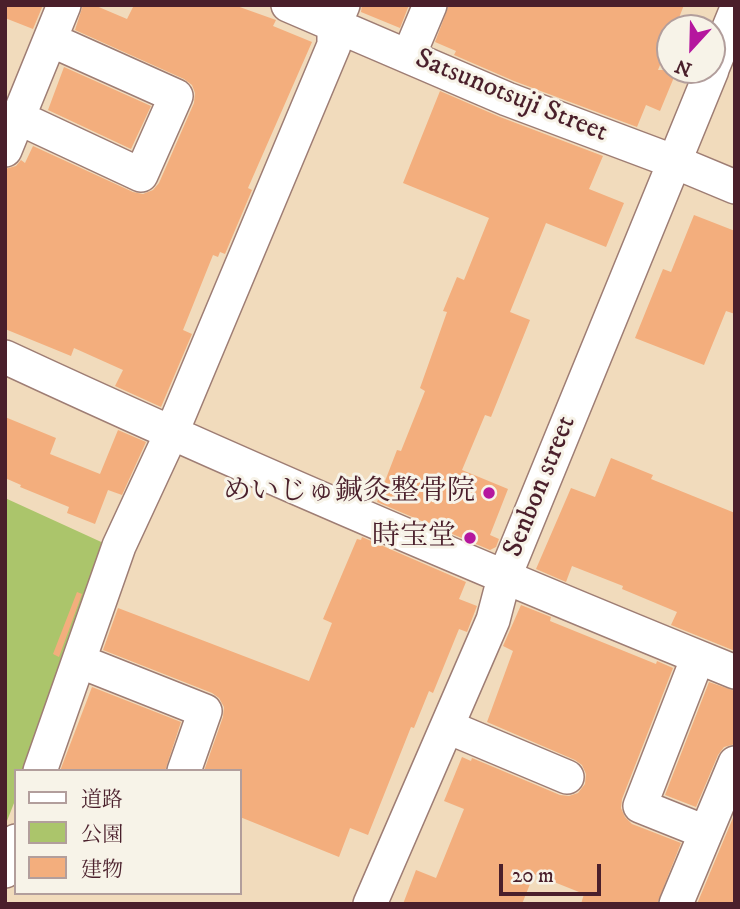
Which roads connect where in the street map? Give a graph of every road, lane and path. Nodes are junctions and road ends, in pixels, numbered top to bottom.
1 (64, 5) edge
2 (288, 5) edge
3 (430, 5) edge
4 (735, 13) edge
5 (339, 16) edge
6 (726, 35) edge
7 (51, 40) junction
8 (409, 55) junction
9 (706, 84) edge
10 (19, 117) junction
11 (5, 150) edge
12 (675, 162) junction
13 (735, 187) edge
14 (5, 357) edge
15 (171, 434) junction
16 (504, 578) junction
17 (698, 657) junction
18 (79, 661) junction
19 (735, 672) edge
20 (448, 727) junction
21 (735, 763) edge
22 (41, 769) edge
23 (185, 769) edge
24 (567, 777) dead end
25 (705, 832) junction
26 (14, 846) edge
27 (5, 871) edge
28 (370, 904) edge
29 (676, 904) edge

1 - 7 street
2 - 5 street, Satsunotsuji Street
3 - 8 street
4 - 6 street, Senbon street
5 - 8 street, Satsunotsuji Street
5 - 15 street
7 - 10 street
7 - 10 street
8 - 12 street, Satsunotsuji Street
9 - 12 street, Senbon street
10 - 11 street
12 - 13 street, Satsunotsuji Street
12 - 16 street, Senbon street
14 - 15 street
15 - 16 street
15 - 18 street
16 - 17 street
16 - 20 street, Senbon street
17 - 19 street
17 - 25 street
18 - 22 street
18 - 23 street
20 - 24 street
20 - 28 street, Senbon street
21 - 25 street
25 - 29 street
26 - 27 street

